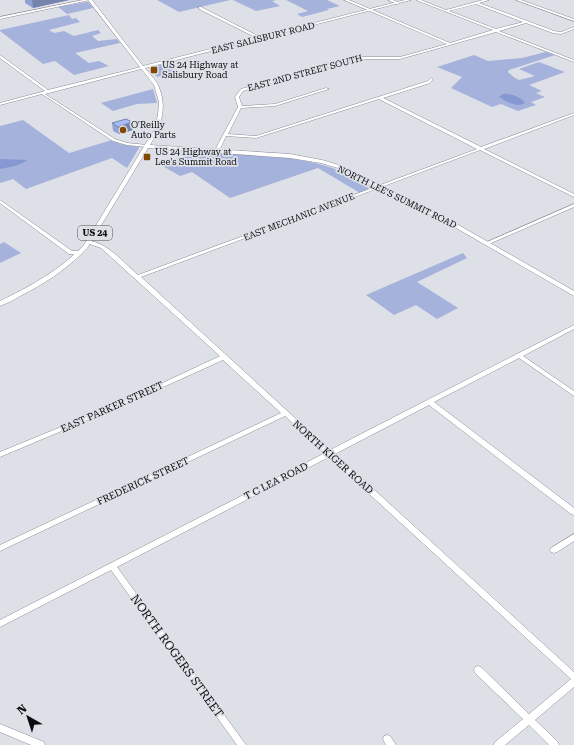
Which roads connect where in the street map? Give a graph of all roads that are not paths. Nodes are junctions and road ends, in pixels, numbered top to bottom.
1 (89, 0) edge
2 (346, 0) edge
3 (390, 0) edge
4 (409, 0) edge
5 (418, 0) edge
6 (487, 0) edge
7 (518, 0) edge
8 (398, 3) junction
9 (476, 3) junction
10 (200, 8) dead end
11 (371, 10) junction
12 (446, 11) junction
13 (0, 18) edge
14 (574, 20) edge
15 (526, 22) junction
16 (574, 28) edge
17 (496, 31) junction
18 (260, 38) junction
19 (450, 44) junction
20 (0, 56) edge
21 (574, 61) edge
22 (144, 67) junction
23 (431, 80) dead end
24 (327, 89) dead end
25 (48, 92) junction
26 (42, 93) junction
27 (380, 98) junction
28 (0, 104) edge
29 (240, 107) junction
30 (574, 114) edge
31 (226, 135) junction
32 (151, 137) junction
33 (147, 146) junction
34 (167, 147) junction
35 (217, 150) junction
36 (481, 150) junction
37 (140, 156) junction
38 (381, 187) junction
39 (574, 196) edge
40 (0, 201) edge
41 (574, 205) edge
42 (89, 242) junction
43 (486, 243) junction
44 (80, 253) junction
45 (137, 277) junction
46 (574, 294) edge
47 (0, 304) edge
48 (574, 327) edge
49 (518, 356) junction
50 (224, 357) junction
51 (574, 394) edge
52 (430, 402) junction
53 (286, 413) junction
54 (330, 454) junction
55 (0, 455) edge
56 (574, 512) edge
57 (574, 536) edge
58 (0, 548) edge
59 (554, 550) dead end
60 (112, 566) junction
61 (0, 624) edge
62 (478, 670) dead end
63 (574, 678) edge
64 (574, 682) edge
65 (529, 719) junction
66 (0, 728) edge
67 (41, 745) edge
68 (242, 745) edge
69 (498, 745) edge
70 (555, 745) edge

1 - 13 street
1 - 22 main road, US 24
2 - 11 street
3 - 8 street
4 - 8 main road, EAST SALISBURY ROAD
5 - 12 street
6 - 9 street
7 - 14 street
8 - 11 main road, EAST SALISBURY ROAD
9 - 12 street
9 - 15 street
10 - 18 street
11 - 18 main road, EAST SALISBURY ROAD
11 - 19 street
12 - 17 street
15 - 16 street
15 - 17 street, EAST 2ND STREET SOUTH
17 - 19 street, EAST 2ND STREET SOUTH
17 - 21 street
18 - 22 main road, EAST SALISBURY ROAD
19 - 29 street, EAST 2ND STREET SOUTH
20 - 25 street
22 - 25 street, EAST SALISBURY ROAD
22 - 32 main road, US 24
23 - 27 street
24 - 29 street
25 - 26 street, EAST SALISBURY ROAD
26 - 28 street, EAST SALISBURY ROAD
26 - 33 street
27 - 31 street
27 - 36 street
29 - 31 street, EAST 2ND STREET SOUTH
30 - 36 street, EAST MECHANIC AVENUE
31 - 35 street, EAST 2ND STREET SOUTH
32 - 33 main road, US 24
32 - 34 main road
33 - 34 main road, NORTH LEE'S SUMMIT ROAD
33 - 37 main road, US 24
34 - 35 main road, NORTH LEE'S SUMMIT ROAD
34 - 37 main road
35 - 38 main road, NORTH LEE'S SUMMIT ROAD
36 - 38 street, EAST MECHANIC AVENUE
36 - 39 street
37 - 42 main road, US 24
38 - 43 main road, NORTH LEE'S SUMMIT ROAD
38 - 45 street, EAST MECHANIC AVENUE
40 - 44 street
41 - 43 street
42 - 44 main road, US 24
42 - 45 street, NORTH KIGER ROAD
43 - 46 main road, NORTH LEE'S SUMMIT ROAD
44 - 47 main road, US 24
45 - 50 street, NORTH KIGER ROAD
48 - 49 street, T C LEA ROAD
49 - 51 street
49 - 52 street, T C LEA ROAD
50 - 53 street, NORTH KIGER ROAD
50 - 55 street, EAST PARKER STREET
52 - 54 street, T C LEA ROAD
52 - 56 street
53 - 54 street, NORTH KIGER ROAD
53 - 58 street, FREDERICK STREET
54 - 60 street, T C LEA ROAD
54 - 63 street, NORTH KIGER ROAD
57 - 59 street
60 - 61 street, T C LEA ROAD
60 - 68 street, NORTH ROGERS STREET
62 - 65 street
64 - 65 street
65 - 69 street
65 - 70 street
66 - 67 street

